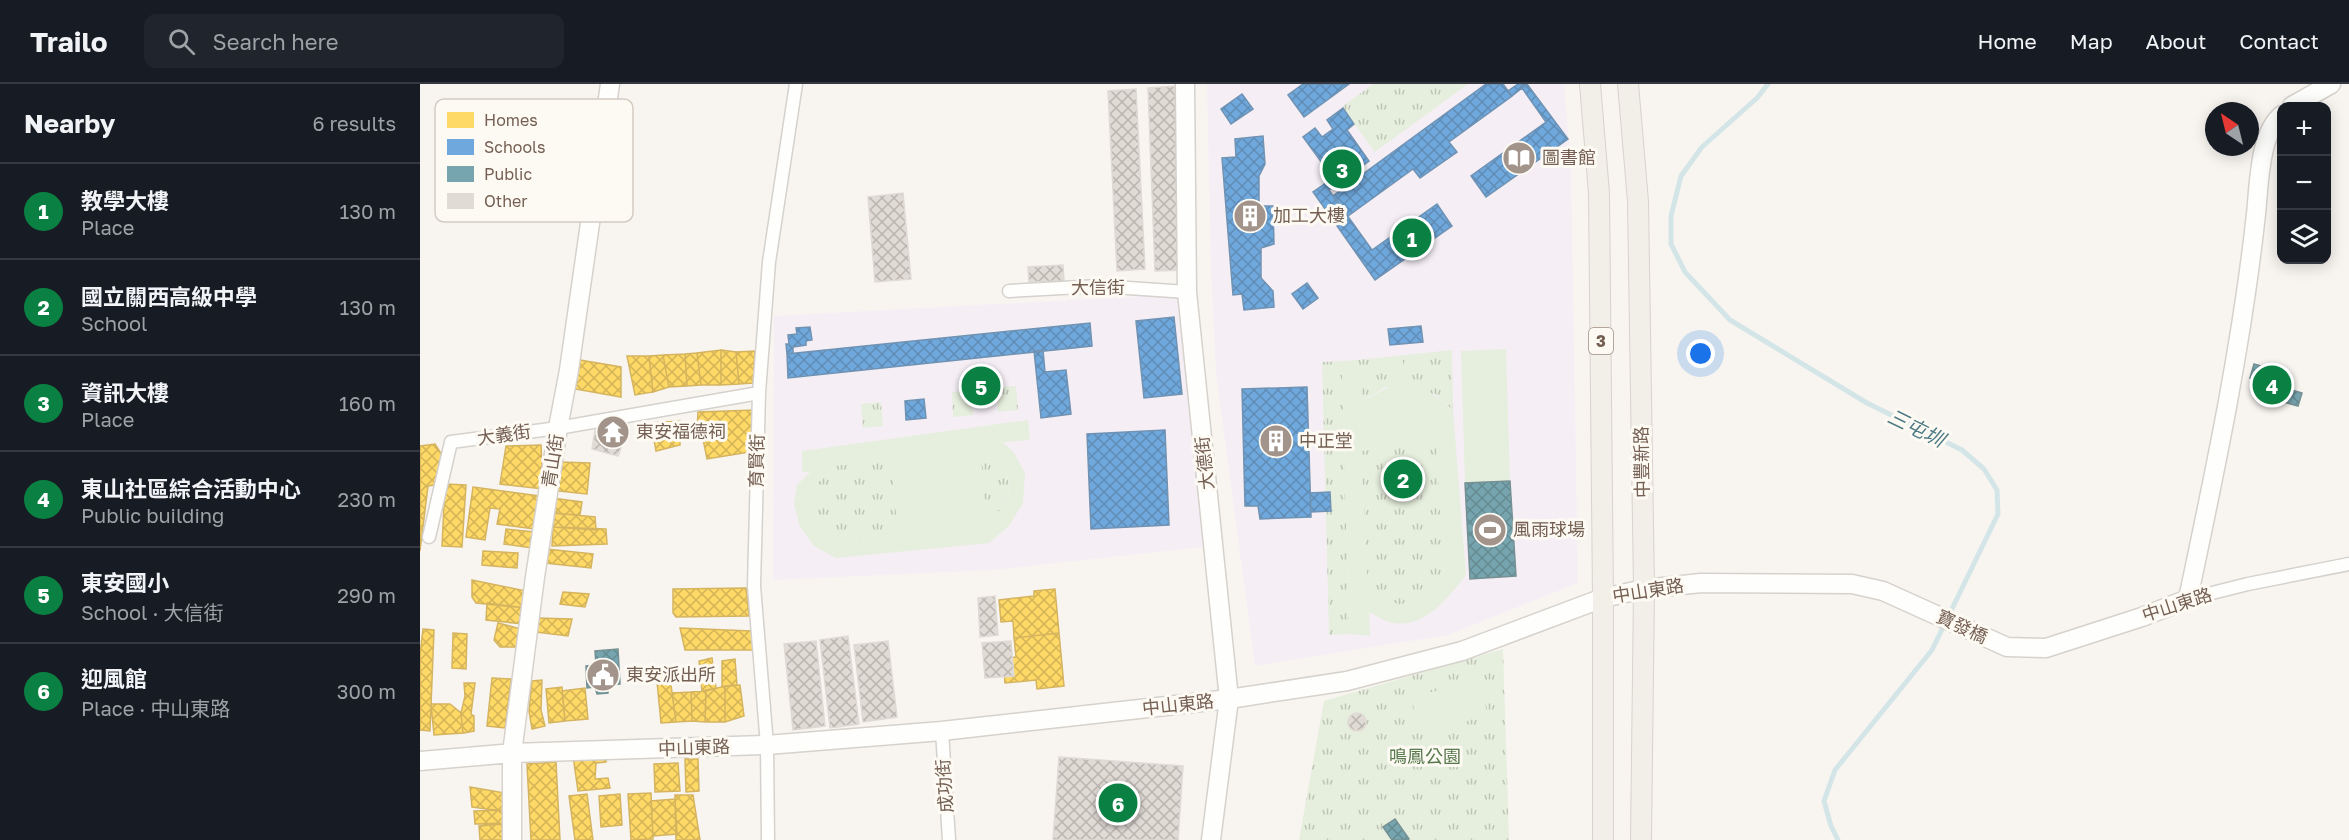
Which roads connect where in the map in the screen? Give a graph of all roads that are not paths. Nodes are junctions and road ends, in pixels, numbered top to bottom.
1 (610, 84) edge
2 (796, 84) edge
3 (1185, 84) edge
4 (1590, 84) edge
5 (1628, 84) edge
6 (2331, 84) edge
7 (608, 99) edge
8 (2299, 102) edge
9 (2277, 119) edge
10 (590, 222) edge
11 (1009, 291) dead end
12 (1187, 292) junction
13 (759, 393) junction
14 (558, 428) junction
15 (429, 537) dead end
16 (2349, 564) edge
17 (1644, 589) junction
18 (1604, 598) junction
19 (2188, 599) junction
20 (1918, 606) joint
21 (2007, 647) joint
22 (1229, 699) junction
23 (942, 731) junction
24 (767, 745) junction
25 (512, 753) junction
26 (420, 760) edge
27 (512, 840) edge
28 (768, 840) edge
29 (949, 840) edge
30 (1211, 840) edge
31 (1603, 840) edge
32 (1641, 840) edge

1 - 7 street, 青山街
2 - 13 street, 育賢街
3 - 12 street, 大德街
4 - 18 main road, 3
5 - 17 main road, 中豐新路 / 3
6 - 8 street
9 - 19 street
10 - 14 street, 青山街
11 - 12 street, 大信街
12 - 22 street, 大德街
13 - 14 street, 大義街
13 - 24 street, 育賢街
14 - 15 street, 大義街
14 - 25 street, 青山街
16 - 19 street, 中山東路
17 - 18 street, 中山東路
17 - 20 street, 中山東路
17 - 32 main road, 中豐新路 / 3
18 - 22 street, 中山東路
18 - 31 main road, 3
19 - 21 street, 中山東路
20 - 21 street, 寶發橋
22 - 23 street, 中山東路
22 - 30 street, 大德街
23 - 24 street, 中山東路
23 - 29 street, 成功街
24 - 25 street, 中山東路
24 - 28 street, 育賢街
25 - 26 street, 中山東路
25 - 27 street, 青山街

